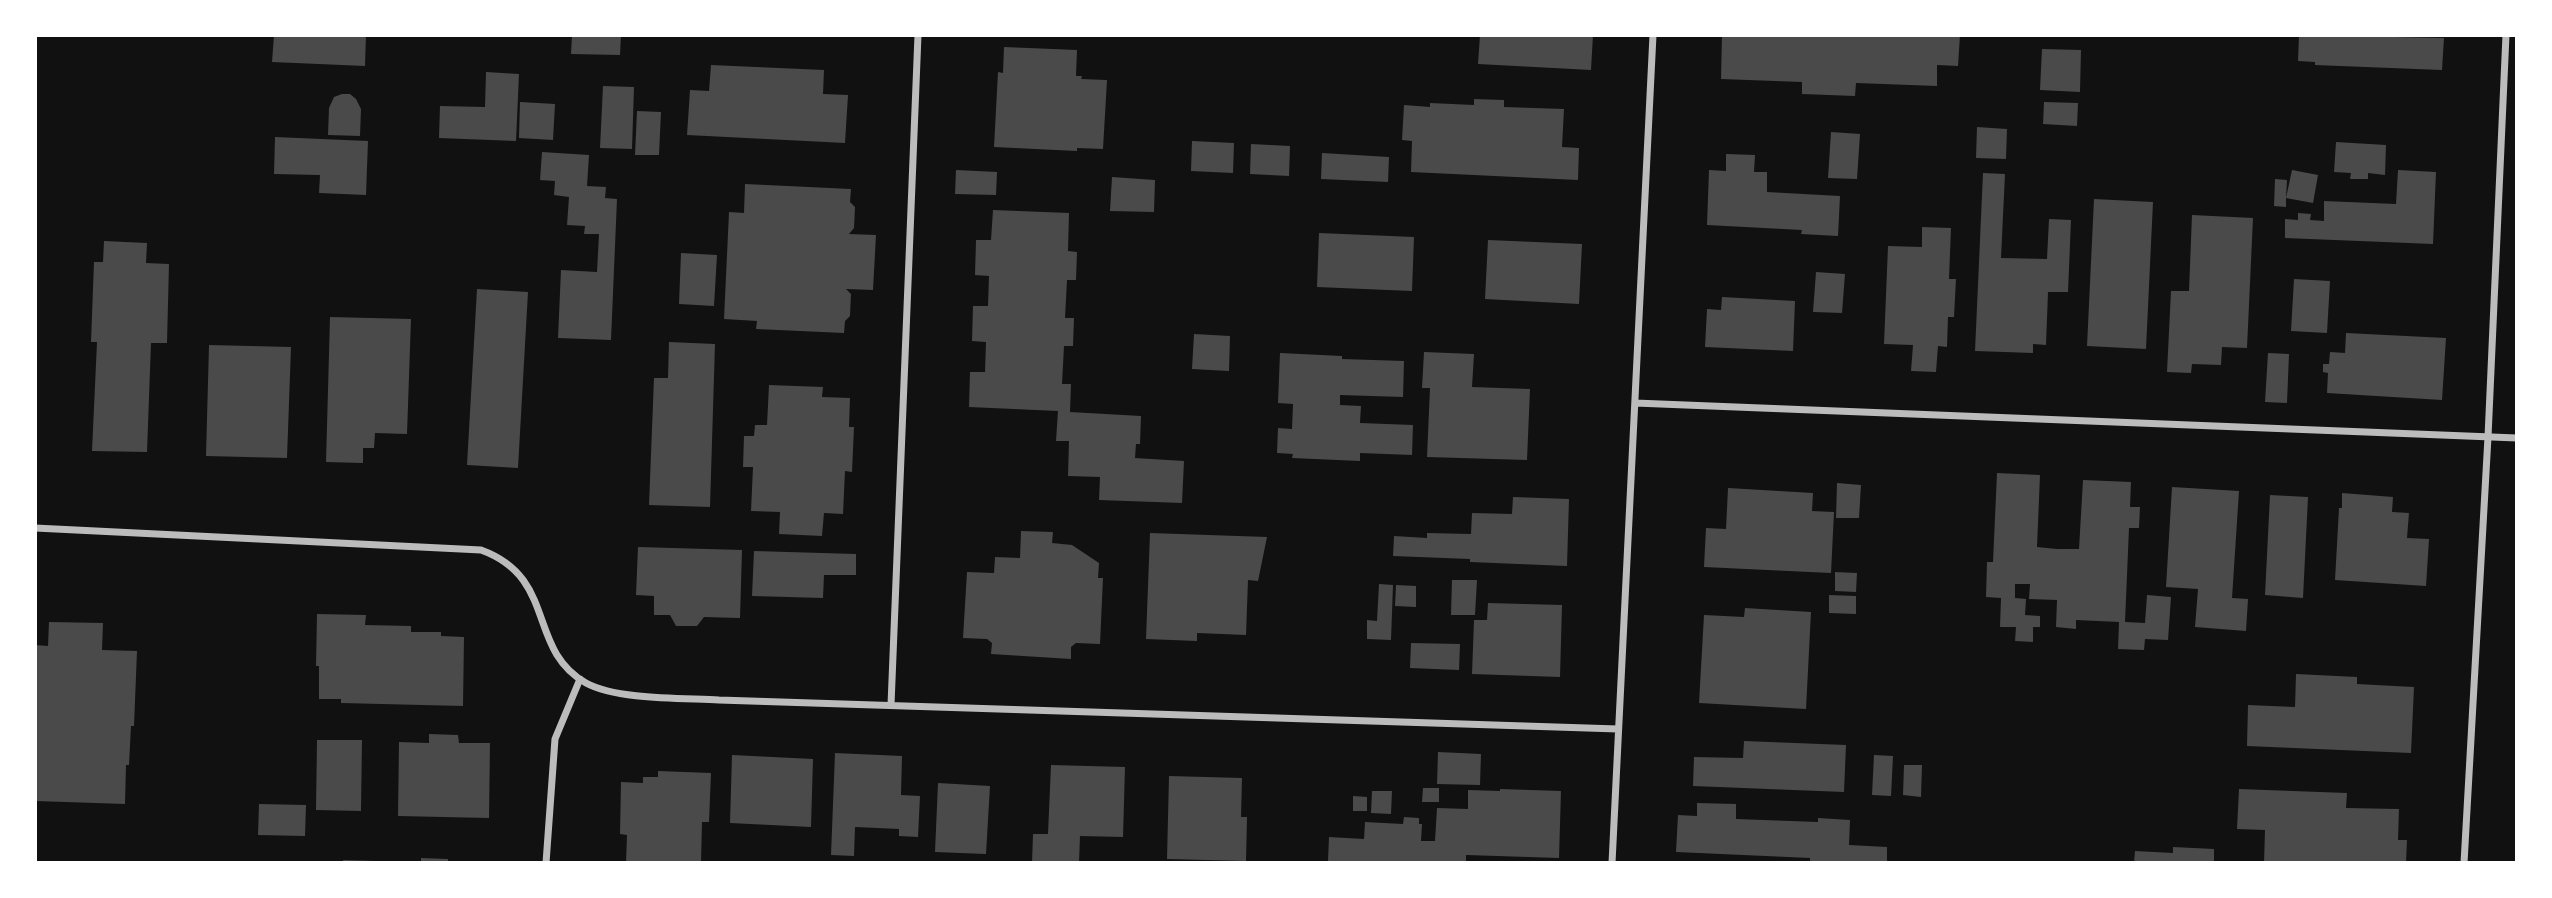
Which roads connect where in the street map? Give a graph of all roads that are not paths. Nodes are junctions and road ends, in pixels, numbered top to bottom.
1 (918, 35) edge
2 (1653, 35) edge
3 (2506, 35) edge
4 (1635, 402) junction
5 (2488, 437) junction
6 (2517, 438) edge
7 (35, 528) edge
8 (580, 679) junction
9 (891, 705) junction
10 (1618, 729) junction
11 (546, 863) edge
12 (1612, 863) edge
13 (2464, 863) edge

1 - 9 street
2 - 4 street
3 - 5 street
4 - 5 street
4 - 10 street
5 - 6 street
5 - 13 street
7 - 8 street
8 - 9 street
8 - 11 street
9 - 10 street
10 - 12 street

